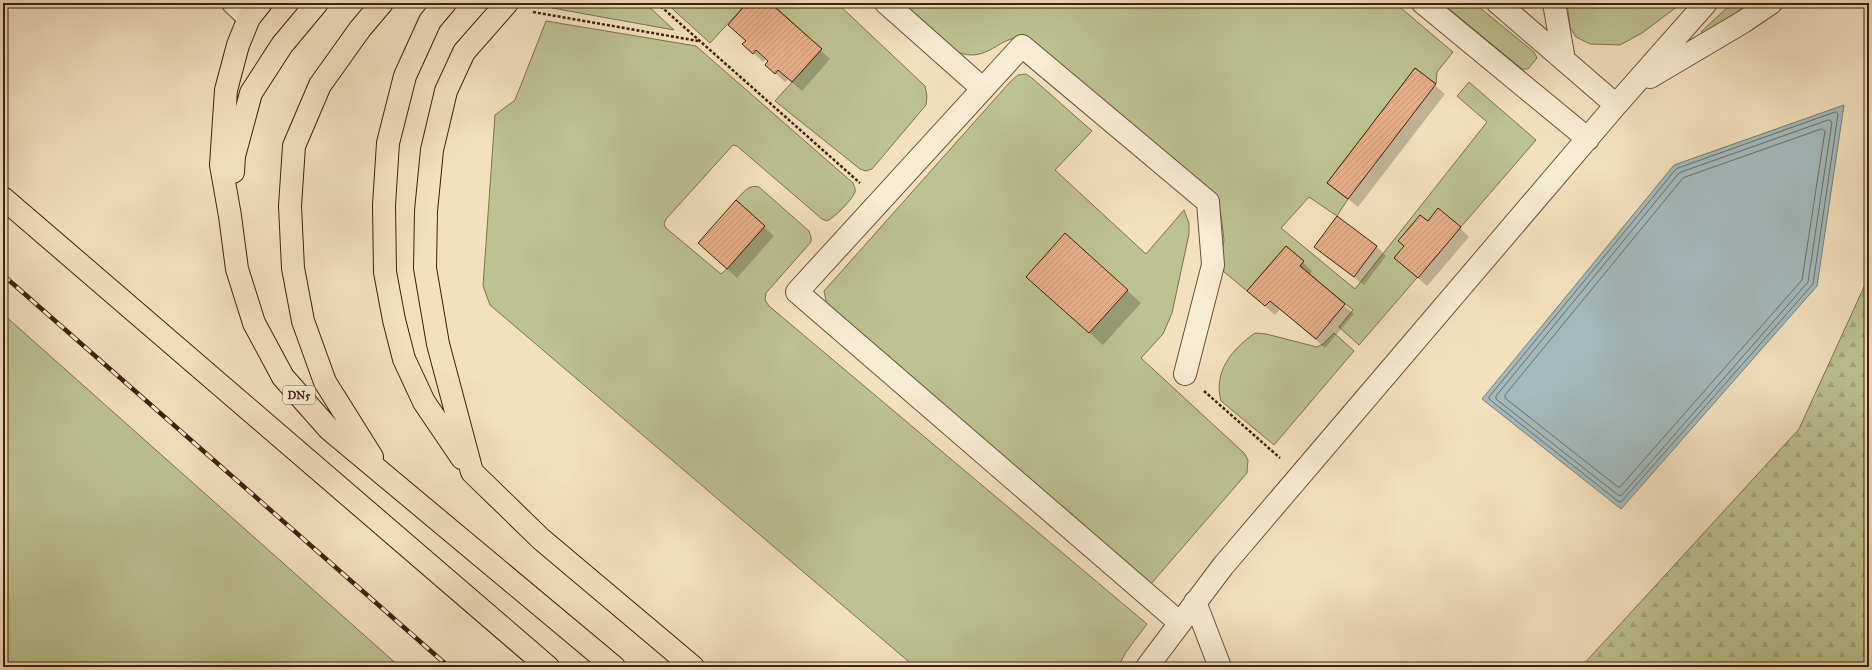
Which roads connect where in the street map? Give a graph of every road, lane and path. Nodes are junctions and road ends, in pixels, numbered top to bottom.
1 (233, 3) edge
2 (317, 3) edge
3 (382, 3) edge
4 (445, 3) edge
5 (657, 3) edge
6 (886, 3) edge
7 (1423, 3) edge
8 (1498, 3) edge
9 (1554, 3) edge
10 (1706, 3) edge
11 (1771, 3) edge
12 (505, 5) edge
13 (255, 11) edge
14 (699, 41) junction
15 (1564, 60) junction
16 (1633, 86) junction
17 (983, 89) junction
18 (1616, 105) junction
19 (1588, 139) junction
20 (3, 198) edge
21 (880, 202) junction
22 (230, 216) junction
23 (1184, 374) joint
24 (381, 472) junction
25 (472, 472) junction
26 (1300, 476) junction
27 (1196, 602) junction
28 (1180, 623) junction
29 (548, 667) edge
30 (614, 667) edge
31 (694, 667) edge
32 (1147, 667) edge
33 (1220, 667) edge

1 - 13 lane
2 - 22 highway, DN5
3 - 24 highway, DN5
4 - 25 highway
5 - 14 path
6 - 17 lane
7 - 19 lane
8 - 15 lane
9 - 15 lane
10 - 16 lane
11 - 16 lane
12 - 14 path
12 - 25 highway
13 - 22 highway, DN5
14 - 21 path
15 - 18 lane
16 - 18 lane
17 - 21 lane
17 - 23 lane
18 - 19 lane
19 - 26 lane
20 - 29 highway
21 - 28 lane
22 - 24 highway, DN5
23 - 26 path
24 - 30 highway, DN5
25 - 31 highway
26 - 27 lane
27 - 28 lane
27 - 33 lane
28 - 32 lane

